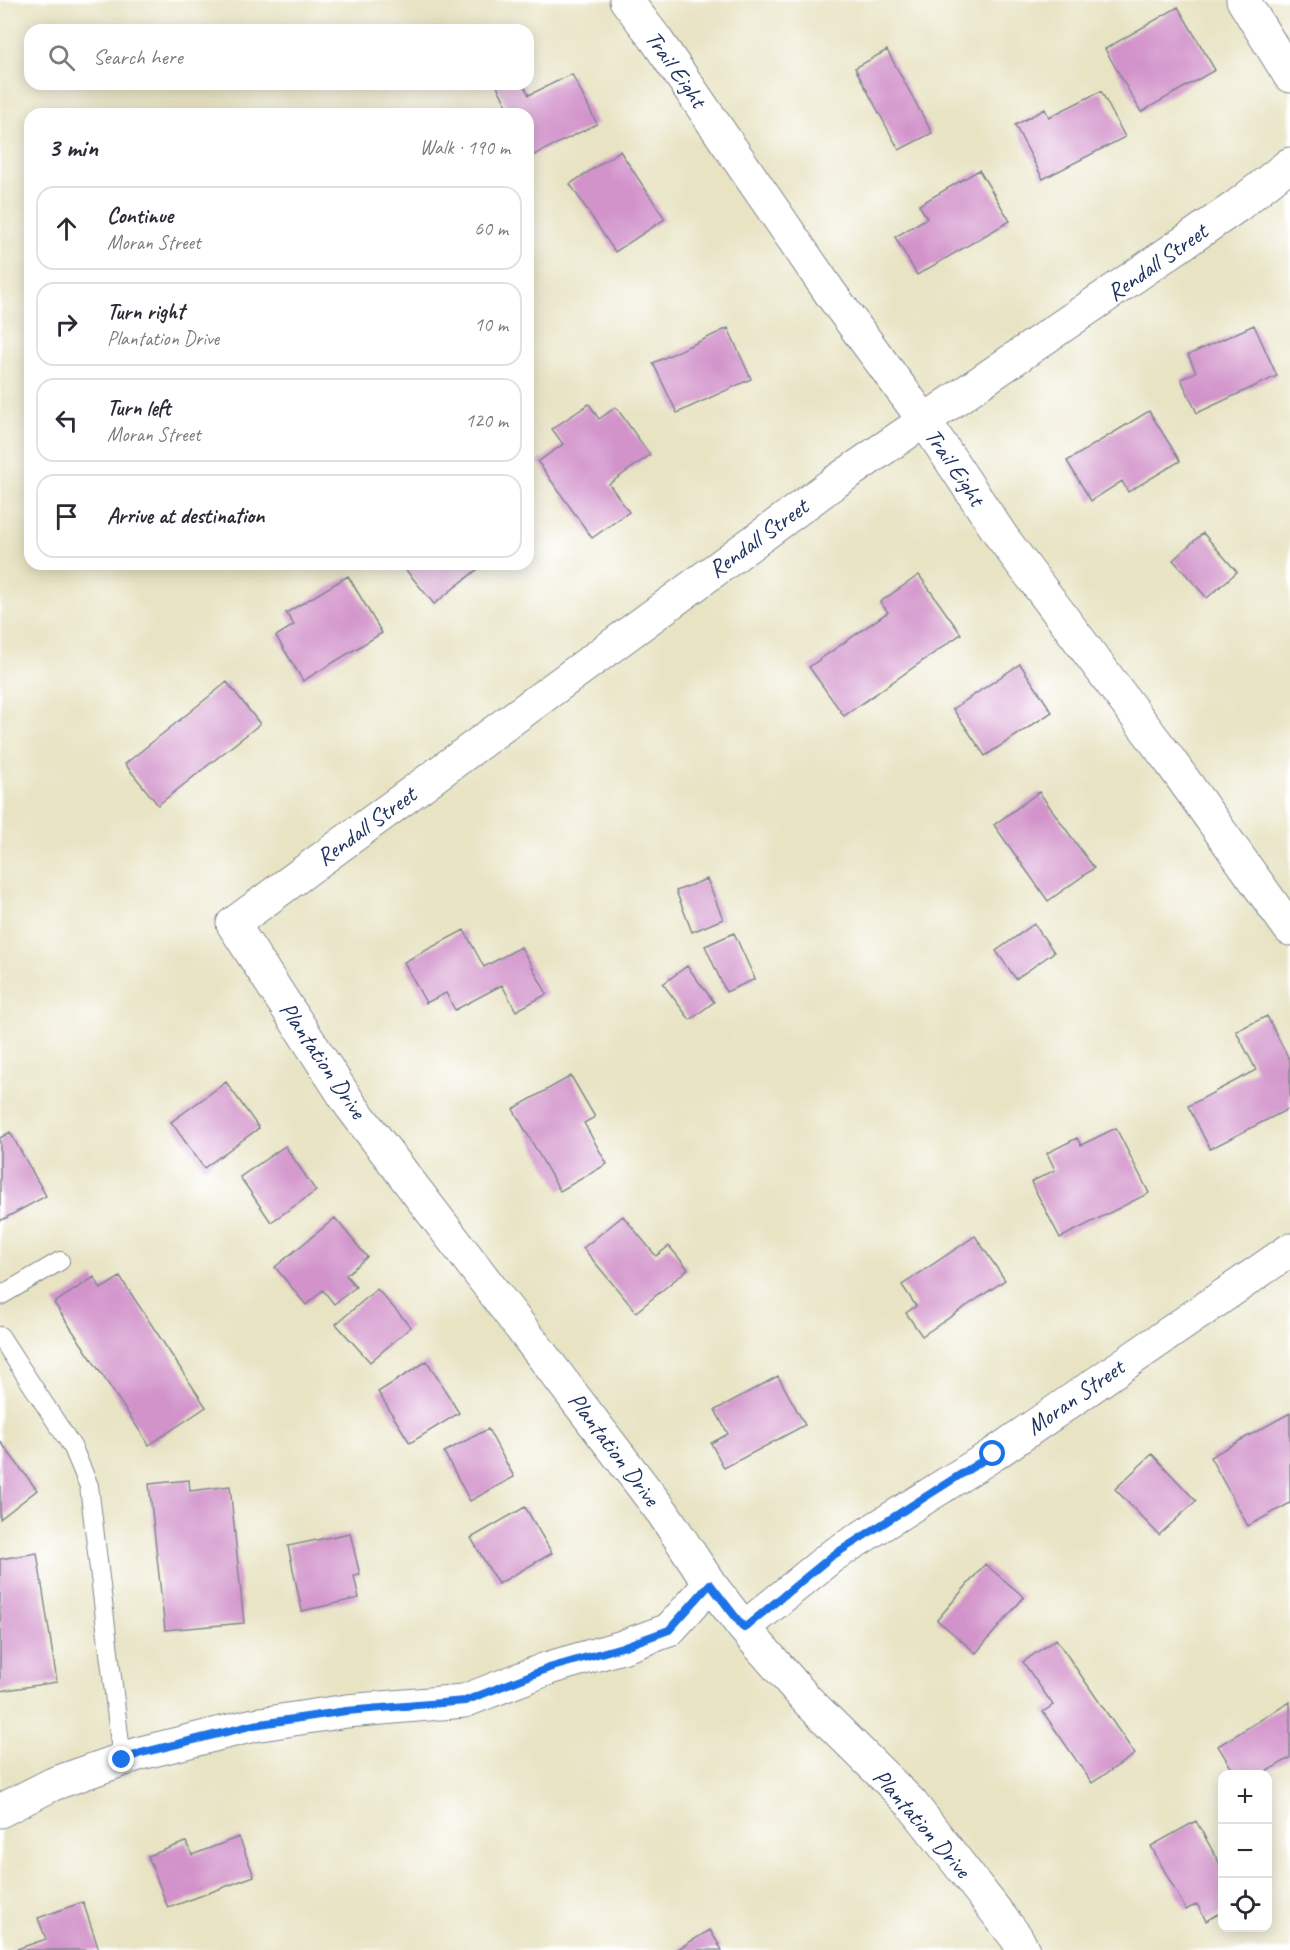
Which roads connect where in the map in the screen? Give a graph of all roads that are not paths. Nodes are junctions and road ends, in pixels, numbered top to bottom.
1 (626, 0) edge
2 (1243, 0) edge
3 (1290, 76) edge
4 (1290, 164) edge
5 (924, 420) junction
6 (233, 924) joint
7 (1290, 929) edge
8 (1290, 1250) edge
9 (60, 1261) dead end
10 (0, 1296) edge
11 (0, 1336) edge
12 (710, 1584) junction
13 (744, 1628) junction
14 (122, 1760) junction
15 (0, 1811) edge
16 (1023, 1950) edge

1 - 5 street, Trail Eight
2 - 3 street
4 - 5 street, Rendall Street
5 - 6 street, Rendall Street
5 - 7 street, Trail Eight
6 - 12 street, Plantation Drive
8 - 13 street, Moran Street
9 - 10 lane
11 - 14 lane
12 - 13 street, Plantation Drive
12 - 14 street
13 - 16 street, Plantation Drive
14 - 15 street

